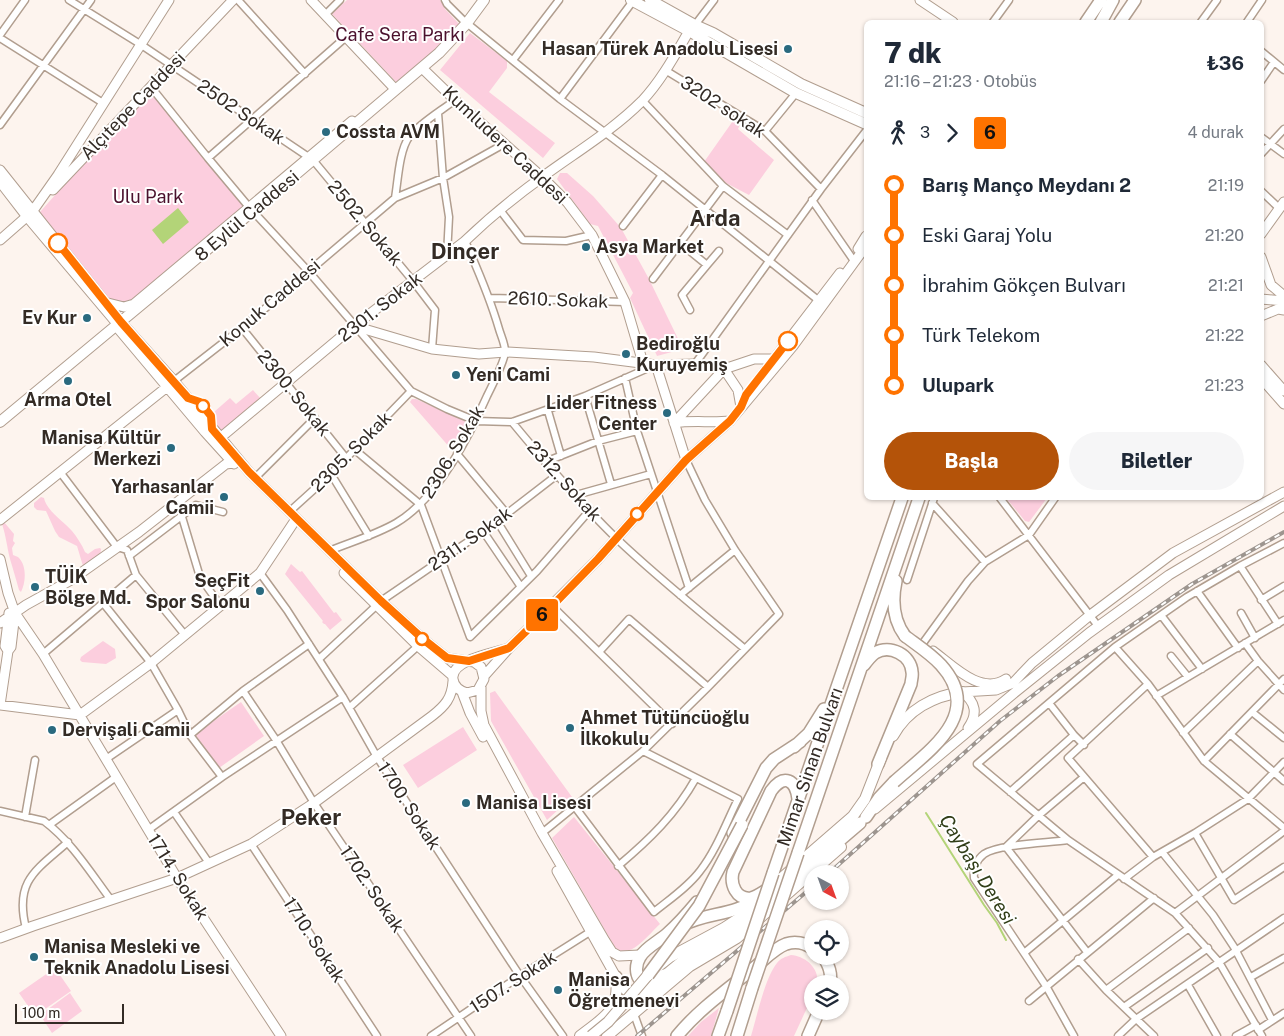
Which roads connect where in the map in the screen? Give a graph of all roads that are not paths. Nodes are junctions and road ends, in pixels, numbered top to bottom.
1 (25, 0) edge
2 (69, 0) edge
3 (91, 0) edge
4 (169, 0) edge
5 (233, 0) edge
6 (238, 0) edge
7 (311, 0) edge
8 (340, 0) edge
9 (445, 0) edge
10 (478, 0) edge
11 (484, 0) edge
12 (559, 0) edge
13 (650, 0) edge
14 (714, 0) edge
15 (920, 0) edge
16 (1009, 0) edge
17 (1101, 0) edge
18 (1113, 0) edge
19 (1136, 0) edge
20 (1143, 0) edge
21 (1217, 0) edge
22 (1262, 0) edge
23 (632, 1) edge
24 (84, 10) junction
25 (325, 15) junction
26 (950, 20) edge
27 (994, 20) edge
28 (1087, 20) edge
29 (1102, 20) edge
30 (1121, 20) edge
31 (1131, 20) edge
32 (1202, 20) edge
33 (1248, 20) edge
34 (465, 21) junction
35 (692, 28) junction
36 (0, 37) edge
37 (346, 37) junction
38 (140, 44) junction
39 (1264, 54) edge
40 (513, 60) junction
41 (1274, 62) junction
42 (43, 65) junction
43 (172, 65) junction
44 (422, 68) junction
45 (665, 70) junction
46 (1284, 70) edge
47 (305, 74) junction
48 (1264, 77) edge
49 (151, 87) junction
50 (394, 88) junction
51 (799, 89) junction
52 (560, 99) junction
53 (455, 100) junction
54 (642, 100) junction
55 (103, 102) junction
56 (864, 112) edge
57 (438, 113) junction
58 (252, 119) junction
59 (864, 123) edge
60 (0, 126) edge
61 (1284, 130) edge
62 (765, 131) junction
63 (606, 133) junction
64 (864, 134) edge
65 (1264, 139) edge
66 (504, 144) junction
67 (1271, 144) junction
68 (1264, 151) edge
69 (1284, 154) edge
70 (208, 158) junction
71 (310, 158) junction
72 (0, 170) edge
73 (662, 175) junction
74 (542, 177) junction
75 (444, 178) junction
76 (0, 181) edge
77 (723, 186) junction
78 (821, 189) junction
79 (1264, 193) edge
80 (395, 198) junction
81 (812, 200) junction
82 (1282, 205) edge
83 (251, 209) junction
84 (500, 210) junction
85 (705, 210) junction
86 (29, 214) junction
87 (365, 223) junction
88 (623, 226) dead end
89 (1264, 230) edge
90 (592, 235) junction
91 (788, 235) junction
92 (0, 240) edge
93 (465, 241) junction
94 (680, 243) junction
95 (864, 249) edge
96 (719, 251) dead end
97 (447, 255) junction
98 (770, 260) junction
99 (854, 260) junction
100 (707, 265) junction
101 (1264, 265) edge
102 (309, 272) junction
103 (653, 279) dead end
104 (413, 281) junction
105 (1284, 296) edge
106 (490, 298) junction
107 (1264, 299) edge
108 (818, 300) junction
109 (1284, 301) edge
110 (625, 302) junction
111 (108, 303) junction
112 (690, 310) dead end
113 (1284, 310) edge
114 (1264, 315) edge
115 (119, 324) junction
116 (354, 326) junction
117 (242, 328) junction
118 (432, 348) junction
119 (506, 352) junction
120 (773, 359) junction
121 (643, 363) junction
122 (695, 364) junction
123 (656, 365) junction
124 (1264, 368) edge
125 (724, 369) junction
126 (626, 378) junction
127 (1264, 381) edge
128 (286, 382) junction
129 (171, 384) junction
130 (411, 391) junction
131 (1284, 391) edge
132 (585, 396) junction
133 (1284, 404) edge
134 (741, 407) junction
135 (548, 411) junction
136 (314, 418) junction
137 (476, 421) junction
138 (730, 421) junction
139 (0, 422) edge
140 (512, 422) junction
141 (674, 423) junction
142 (637, 431) junction
143 (220, 438) junction
144 (598, 441) junction
145 (220, 450) junction
146 (355, 450) junction
147 (456, 454) junction
148 (561, 456) junction
149 (346, 458) junction
150 (686, 460) junction
151 (545, 462) junction
152 (232, 463) junction
153 (60, 472) junction
154 (213, 473) junction
155 (331, 474) junction
156 (651, 474) junction
157 (557, 475) junction
158 (255, 478) junction
159 (611, 484) junction
160 (657, 492) junction
161 (1284, 492) edge
162 (576, 495) junction
163 (901, 500) edge
164 (918, 500) edge
165 (933, 500) edge
166 (1002, 500) edge
167 (1054, 500) edge
168 (421, 505) junction
169 (1284, 506) edge
170 (590, 510) junction
171 (224, 512) dead end
172 (289, 512) junction
173 (507, 514) junction
174 (182, 516) junction
175 (0, 520) edge
176 (497, 520) junction
177 (294, 522) junction
178 (483, 531) junction
179 (1029, 535) junction
180 (369, 536) junction
181 (616, 538) junction
182 (1284, 543) edge
183 (117, 547) junction
184 (734, 550) junction
185 (329, 551) junction
186 (900, 552) junction
187 (129, 556) junction
188 (0, 559) edge
189 (440, 560) junction
190 (985, 562) junction
191 (1240, 566) junction
192 (260, 573) junction
193 (136, 575) junction
194 (531, 576) junction
195 (907, 580) dead end
196 (1284, 586) edge
197 (521, 587) junction
198 (689, 588) junction
199 (1197, 591) junction
200 (680, 595) junction
201 (894, 596) junction
202 (1262, 600) junction
203 (378, 603) junction
204 (103, 604) junction
205 (220, 605) junction
206 (552, 606) junction
207 (1241, 613) dead end
208 (12, 615) junction
209 (1161, 615) junction
210 (1089, 616) junction
211 (1281, 622) edge
212 (0, 623) edge
213 (1098, 626) junction
214 (3, 634) edge
215 (185, 635) junction
216 (1255, 638) junction
217 (923, 643) junction
218 (1245, 643) junction
219 (310, 644) junction
220 (418, 646) junction
221 (1115, 647) junction
222 (509, 648) junction
223 (1238, 648) junction
224 (745, 649) junction
225 (8, 651) junction
226 (599, 652) junction
227 (43, 654) junction
228 (1171, 656) dead end
229 (320, 659) junction
230 (469, 661) junction
231 (1258, 661) junction
232 (151, 663) junction
233 (1032, 663) junction
234 (1202, 669) junction
235 (860, 671) junction
236 (484, 675) junction
237 (1188, 677) junction
238 (453, 678) junction
239 (1284, 679) edge
240 (1148, 684) junction
241 (1278, 684) junction
242 (482, 686) junction
243 (708, 687) junction
244 (836, 688) junction
245 (1284, 690) edge
246 (1, 691) edge
247 (243, 691) junction
248 (462, 692) junction
249 (962, 692) junction
250 (1156, 696) junction
251 (343, 697) junction
252 (1049, 702) junction
253 (0, 705) edge
254 (350, 707) junction
255 (178, 710) junction
256 (1252, 712) junction
257 (80, 715) junction
258 (672, 724) junction
259 (1183, 733) junction
260 (1230, 734) junction
261 (190, 735) junction
262 (1074, 735) junction
263 (961, 738) junction
264 (1284, 738) edge
265 (276, 740) junction
266 (800, 742) junction
267 (1084, 744) junction
268 (643, 751) junction
269 (377, 757) junction
270 (106, 759) junction
271 (35, 760) dead end
272 (1204, 761) junction
273 (1284, 762) edge
274 (878, 764) junction
275 (1274, 773) junction
276 (222, 776) junction
277 (116, 777) junction
278 (1084, 777) junction
279 (696, 778) junction
280 (1284, 781) edge
281 (1010, 792) junction
282 (1248, 799) junction
283 (798, 800) junction
284 (314, 803) junction
285 (575, 807) junction
286 (0, 811) edge
287 (174, 812) junction
288 (1038, 816) junction
289 (25, 817) junction
290 (863, 820) junction
291 (49, 825) junction
292 (148, 830) junction
293 (1284, 830) edge
294 (542, 833) junction
295 (1195, 833) junction
296 (1068, 840) junction
297 (68, 842) junction
298 (251, 844) junction
299 (1006, 847) junction
300 (1162, 852) junction
301 (1153, 857) junction
302 (209, 863) junction
303 (618, 866) junction
304 (1284, 867) edge
305 (1118, 874) junction
306 (177, 878) junction
307 (1124, 879) junction
308 (1222, 879) junction
309 (770, 888) junction
310 (1198, 896) junction
311 (1154, 898) junction
312 (111, 900) junction
313 (1176, 913) junction
314 (1284, 918) edge
315 (1063, 920) junction
316 (26, 928) junction
317 (1189, 928) junction
318 (594, 930) junction
319 (668, 932) junction
320 (0, 938) edge
321 (804, 945) edge
322 (1208, 948) junction
323 (1024, 952) junction
324 (1087, 952) junction
325 (1237, 952) junction
326 (640, 955) junction
327 (1284, 958) edge
328 (1078, 960) junction
329 (1219, 962) junction
330 (648, 975) junction
331 (664, 975) junction
332 (520, 976) junction
333 (616, 977) junction
334 (1251, 977) junction
335 (1188, 985) junction
336 (1046, 986) junction
337 (1106, 990) junction
338 (1029, 1001) dead end
339 (1124, 1007) junction
340 (1284, 1013) edge
341 (634, 1014) junction
342 (458, 1018) junction
343 (1136, 1019) junction
344 (815, 1020) edge
345 (1272, 1020) junction
346 (1257, 1027) junction
347 (281, 1036) edge
348 (377, 1036) edge
349 (431, 1036) edge
350 (471, 1036) edge
351 (563, 1036) edge
352 (580, 1036) edge
353 (592, 1036) edge
354 (607, 1036) edge
355 (642, 1036) edge
356 (677, 1036) edge
357 (718, 1036) edge
358 (737, 1036) edge
359 (808, 1036) edge
360 (1074, 1036) edge
361 (1118, 1036) edge
362 (1154, 1036) edge
363 (1216, 1036) edge
364 (1236, 1036) edge
365 (1262, 1036) edge

1 - 36 street
2 - 24 street, 2502 Sokak
3 - 24 street
4 - 38 main road
5 - 43 main road, Alçıtepe Caddesi
6 - 47 street
7 - 25 main road
8 - 25 street
9 - 34 street
10 - 34 main road
11 - 34 main road, 8 Eylül Caddesi
12 - 40 street
13 - 35 main road
14 - 35 street
15 - 26 main road
16 - 27 street
17 - 28 highway
18 - 29 highway
19 - 30 highway
20 - 31 highway
21 - 32 street
22 - 33 street
23 - 35 main road
23 - 52 street
24 - 38 street, 2502 Sokak
24 - 42 street
25 - 37 main road
34 - 40 street
34 - 44 main road, 8 Eylül Caddesi
34 - 50 main road
35 - 45 main road, 2301. Sokak
35 - 51 main road
36 - 42 street
37 - 47 street
37 - 50 main road
38 - 43 street, 2502 Sokak
38 - 55 main road
39 - 41 street
40 - 52 street
41 - 46 street
41 - 48 street
42 - 55 street
42 - 60 street
43 - 49 main road, Alçıtepe Caddesi
43 - 58 street, 2502 Sokak
44 - 50 main road, 8 Eylül Caddesi
44 - 53 main road, Kumludere Caddesi
45 - 54 main road, 2301. Sokak
45 - 62 street, 3202 sokak
47 - 58 street
49 - 70 street
49 - 86 main road, Alçıtepe Caddesi
50 - 71 main road, 8 Eylül Caddesi
51 - 56 main road
51 - 59 main road
51 - 62 street
52 - 63 street
53 - 57 street
53 - 66 main road, Kumludere Caddesi
54 - 63 main road, 2301. Sokak
54 - 77 street
55 - 86 main road
57 - 75 street
57 - 80 street
58 - 70 street
58 - 71 street, 2502 Sokak
61 - 67 street
62 - 78 street, 3202 sokak
63 - 73 street
63 - 74 main road, 2301. Sokak
64 - 78 street
65 - 67 street
66 - 74 main road, Kumludere Caddesi
66 - 75 street, Konuk Caddesi
67 - 68 street
67 - 69 street
70 - 83 street
71 - 83 main road, 8 Eylül Caddesi
71 - 87 street, 2502. Sokak
72 - 86 main road
73 - 85 street
73 - 88 street
74 - 84 main road, 2301. Sokak
74 - 90 main road, Kumludere Caddesi
75 - 80 street, Konuk Caddesi
75 - 97 street
76 - 86 main road
77 - 85 street
77 - 91 street
78 - 81 street
79 - 82 street
80 - 87 street, Konuk Caddesi
81 - 91 street
81 - 99 street
82 - 89 main road
83 - 102 street
83 - 111 main road
83 - 115 main road, 8 Eylül Caddesi
84 - 90 street
84 - 93 main road, 2301. Sokak
85 - 94 street
85 - 98 street
86 - 92 main road
86 - 111 main road
86 - 115 main road
87 - 102 street, Konuk Caddesi
87 - 104 street, 2502. Sokak
90 - 110 main road, Kumludere Caddesi
91 - 98 street
93 - 97 main road, 2301. Sokak
93 - 106 street
94 - 100 street
94 - 103 street
95 - 99 main road
96 - 100 street
97 - 104 main road, 2301. Sokak
98 - 108 street
98 - 122 street
99 - 108 main road
99 - 134 main road
100 - 112 street
101 - 105 main road
102 - 116 street
102 - 117 street, Konuk Caddesi
104 - 116 main road, 2301. Sokak
104 - 118 street, 2502. Sokak
106 - 110 street, 2610. Sokak
106 - 119 street
107 - 109 main road
108 - 120 main road
110 - 121 main road, Kumludere Caddesi
111 - 115 main road
113 - 114 main road
115 - 129 main road
115 - 139 main road, 8 Eylül Caddesi
116 - 118 main road
116 - 128 main road, 2301. Sokak
116 - 130 street
117 - 128 street, 2300. Sokak
117 - 129 street, Konuk Caddesi
118 - 119 main road
119 - 121 main road
119 - 137 street, 2306. Sokak
120 - 125 main road
120 - 134 main road
121 - 123 main road
122 - 123 main road
122 - 125 main road
123 - 126 street
123 - 141 main road
124 - 131 main road
125 - 134 main road
125 - 141 main road
126 - 132 street
126 - 142 street
127 - 133 main road
128 - 136 street, 2300. Sokak
128 - 143 main road, 2301. Sokak
129 - 143 main road
129 - 145 main road
129 - 153 main road, Konuk Caddesi
130 - 137 street
130 - 146 street, 2305. Sokak
132 - 135 street
132 - 144 street
134 - 138 main road
135 - 140 street
135 - 148 street
136 - 149 street, 2300. Sokak
136 - 158 street
137 - 140 street
137 - 147 street, 2306. Sokak
138 - 141 main road
138 - 150 main road
140 - 151 street, 2312. Sokak
141 - 150 main road
142 - 144 street
142 - 156 street
143 - 145 main road
143 - 158 main road
144 - 148 street
144 - 159 street
145 - 152 main road
145 - 154 main road
146 - 149 street, 2305. Sokak
146 - 168 street
147 - 168 street, 2306. Sokak
147 - 173 street
148 - 151 street
149 - 155 street, 2305. Sokak
150 - 160 main road
150 - 184 street
151 - 157 street, 2312. Sokak
152 - 154 main road
152 - 177 main road
153 - 175 main road, Konuk Caddesi
153 - 183 street
154 - 183 main road
155 - 172 street, 2305. Sokak
155 - 180 street
156 - 159 street
156 - 160 street
157 - 162 street, 2312. Sokak
157 - 173 street, 2311. Sokak
158 - 172 main road
159 - 162 street
160 - 181 main road
160 - 198 street
161 - 210 main road
162 - 170 street, 2312. Sokak
163 - 244 highway, Mimar Sinan Bulvarı
164 - 186 highway
165 - 190 street
165 - 195 street
166 - 179 street
167 - 179 street
168 - 180 street
168 - 189 street, 2306. Sokak
169 - 213 main road
170 - 181 street, 2312. Sokak
170 - 194 street
171 - 174 street
172 - 185 main road
173 - 176 street, 2311. Sokak
174 - 187 street
174 - 205 street
176 - 178 street, 2311. Sokak
176 - 194 street
177 - 192 main road
177 - 203 main road
178 - 189 street, 2311. Sokak
178 - 197 street
179 - 190 street
179 - 210 street
180 - 185 street
181 - 200 street, 2312. Sokak
181 - 206 main road
182 - 191 street
183 - 187 street
183 - 208 main road
184 - 198 street
184 - 224 street
185 - 203 main road
186 - 201 highway
186 - 235 highway
187 - 193 street
188 - 208 main road
189 - 197 street, 2306. Sokak
189 - 203 street, 2311. Sokak
190 - 217 street
191 - 199 street
191 - 202 street
192 - 205 main road
192 - 219 street, 1700. Sokak
193 - 204 street
193 - 215 street
194 - 197 street
196 - 202 street
198 - 200 street
199 - 209 street
199 - 223 street
200 - 224 street, 2312. Sokak
201 - 217 main road
201 - 290 highway, bridge
202 - 211 street
203 - 220 main road
203 - 229 street, 2311. Sokak
203 - 230 main road
204 - 227 street
204 - 232 street
205 - 215 main road
206 - 222 main road
206 - 226 street
207 - 216 street
208 - 212 main road
208 - 214 main road
208 - 225 main road
208 - 227 main road, 1714. Sokak
209 - 221 street
209 - 234 street
210 - 213 street
210 - 233 main road
211 - 216 street
213 - 263 main road
214 - 225 main road
215 - 232 main road
216 - 218 street
217 - 233 main road
218 - 223 street
218 - 231 street
219 - 229 street, 1700. Sokak
219 - 247 street
220 - 238 main road
220 - 254 street
221 - 240 street
221 - 252 street
222 - 230 main road
222 - 236 main road
223 - 234 street
224 - 243 street
225 - 246 main road
226 - 243 street
226 - 258 street
227 - 257 main road, 1714. Sokak
228 - 237 street
229 - 251 street, 1700. Sokak
230 - 236 main road
230 - 238 main road
231 - 241 street
231 - 259 street
232 - 255 street
232 - 257 main road
233 - 249 main road
234 - 237 street
235 - 274 highway
235 - 358 highway, bridge
236 - 242 main road
237 - 250 street
238 - 248 main road
238 - 269 main road
239 - 241 street
240 - 250 street
240 - 267 street
241 - 245 street
241 - 256 street
242 - 248 main road
242 - 294 main road
243 - 258 street
244 - 266 highway
244 - 283 highway, Mimar Sinan Bulvarı
246 - 253 main road
247 - 261 street
247 - 265 street, 1702. Sokak
248 - 318 main road
249 - 263 main road
249 - 274 main road
250 - 259 street
251 - 254 street, 1700. Sokak
251 - 265 street
252 - 262 street
252 - 281 street
253 - 257 main road
254 - 269 street, 1700. Sokak
255 - 261 street
255 - 270 street
256 - 260 street
256 - 264 street
257 - 270 main road, 1714. Sokak
258 - 268 street
259 - 272 street
260 - 272 street
260 - 275 street
261 - 276 street
262 - 267 street
262 - 281 street
263 - 290 main road
265 - 276 street
265 - 284 street, 1702. Sokak
266 - 319 highway
266 - 330 highway, bridge
267 - 278 street
268 - 279 street
268 - 285 street
269 - 284 main road
269 - 332 street, 1700. Sokak
270 - 277 main road, 1714. Sokak
271 - 289 street
272 - 282 street
273 - 275 street
274 - 309 main road
275 - 280 street
275 - 282 street
276 - 287 street
277 - 291 street
277 - 292 main road, 1714. Sokak
278 - 288 street
278 - 301 street
279 - 303 street
279 - 303 street
281 - 288 street
282 - 293 street
282 - 295 street
283 - 309 highway
283 - 357 highway, Mimar Sinan Bulvarı, bridge
284 - 298 main road
284 - 342 street, 1702. Sokak
285 - 294 street
285 - 303 street
286 - 289 street
287 - 292 street
287 - 302 street
288 - 296 street
288 - 299 street
289 - 291 street
290 - 331 highway
290 - 341 main road
291 - 297 street
292 - 306 main road, 1714. Sokak
293 - 308 street
294 - 318 main road
295 - 300 street
295 - 308 street
296 - 299 street
296 - 305 street
297 - 312 street
297 - 316 street
298 - 302 main road
298 - 348 street, 1710. Sokak
299 - 315 street
299 - 323 street
300 - 301 street
300 - 310 street
301 - 307 street
302 - 306 main road
304 - 308 street
305 - 307 street
305 - 315 street
306 - 312 main road
306 - 347 main road, 1714. Sokak
307 - 311 street
308 - 310 street
309 - 319 highway
309 - 330 main road, bridge
310 - 313 street
310 - 325 street
311 - 313 street
311 - 324 street
312 - 316 main road
313 - 317 street
314 - 325 street
315 - 323 street
315 - 324 street
316 - 320 main road
317 - 322 street
317 - 337 street
318 - 326 main road
318 - 332 street, 1507. Sokak
318 - 333 main road
319 - 326 highway
321 - 356 highway
322 - 329 street
322 - 339 street
323 - 336 street
324 - 328 street
325 - 329 street
325 - 334 street
326 - 331 highway
327 - 334 street
328 - 336 street
328 - 337 street
329 - 335 street
329 - 346 street
330 - 353 main road, bridge
331 - 333 highway
332 - 342 street, 1507. Sokak
332 - 351 street, 1700. Sokak
333 - 352 main road
334 - 345 street
335 - 343 street
335 - 363 street
336 - 338 street
336 - 360 street
337 - 339 street
339 - 343 street
340 - 345 street
341 - 354 main road
341 - 355 street
342 - 349 street, 1507. Sokak
342 - 350 street, 1702. Sokak
343 - 361 street
343 - 362 street
344 - 359 highway
345 - 346 street
346 - 364 street
346 - 365 street

